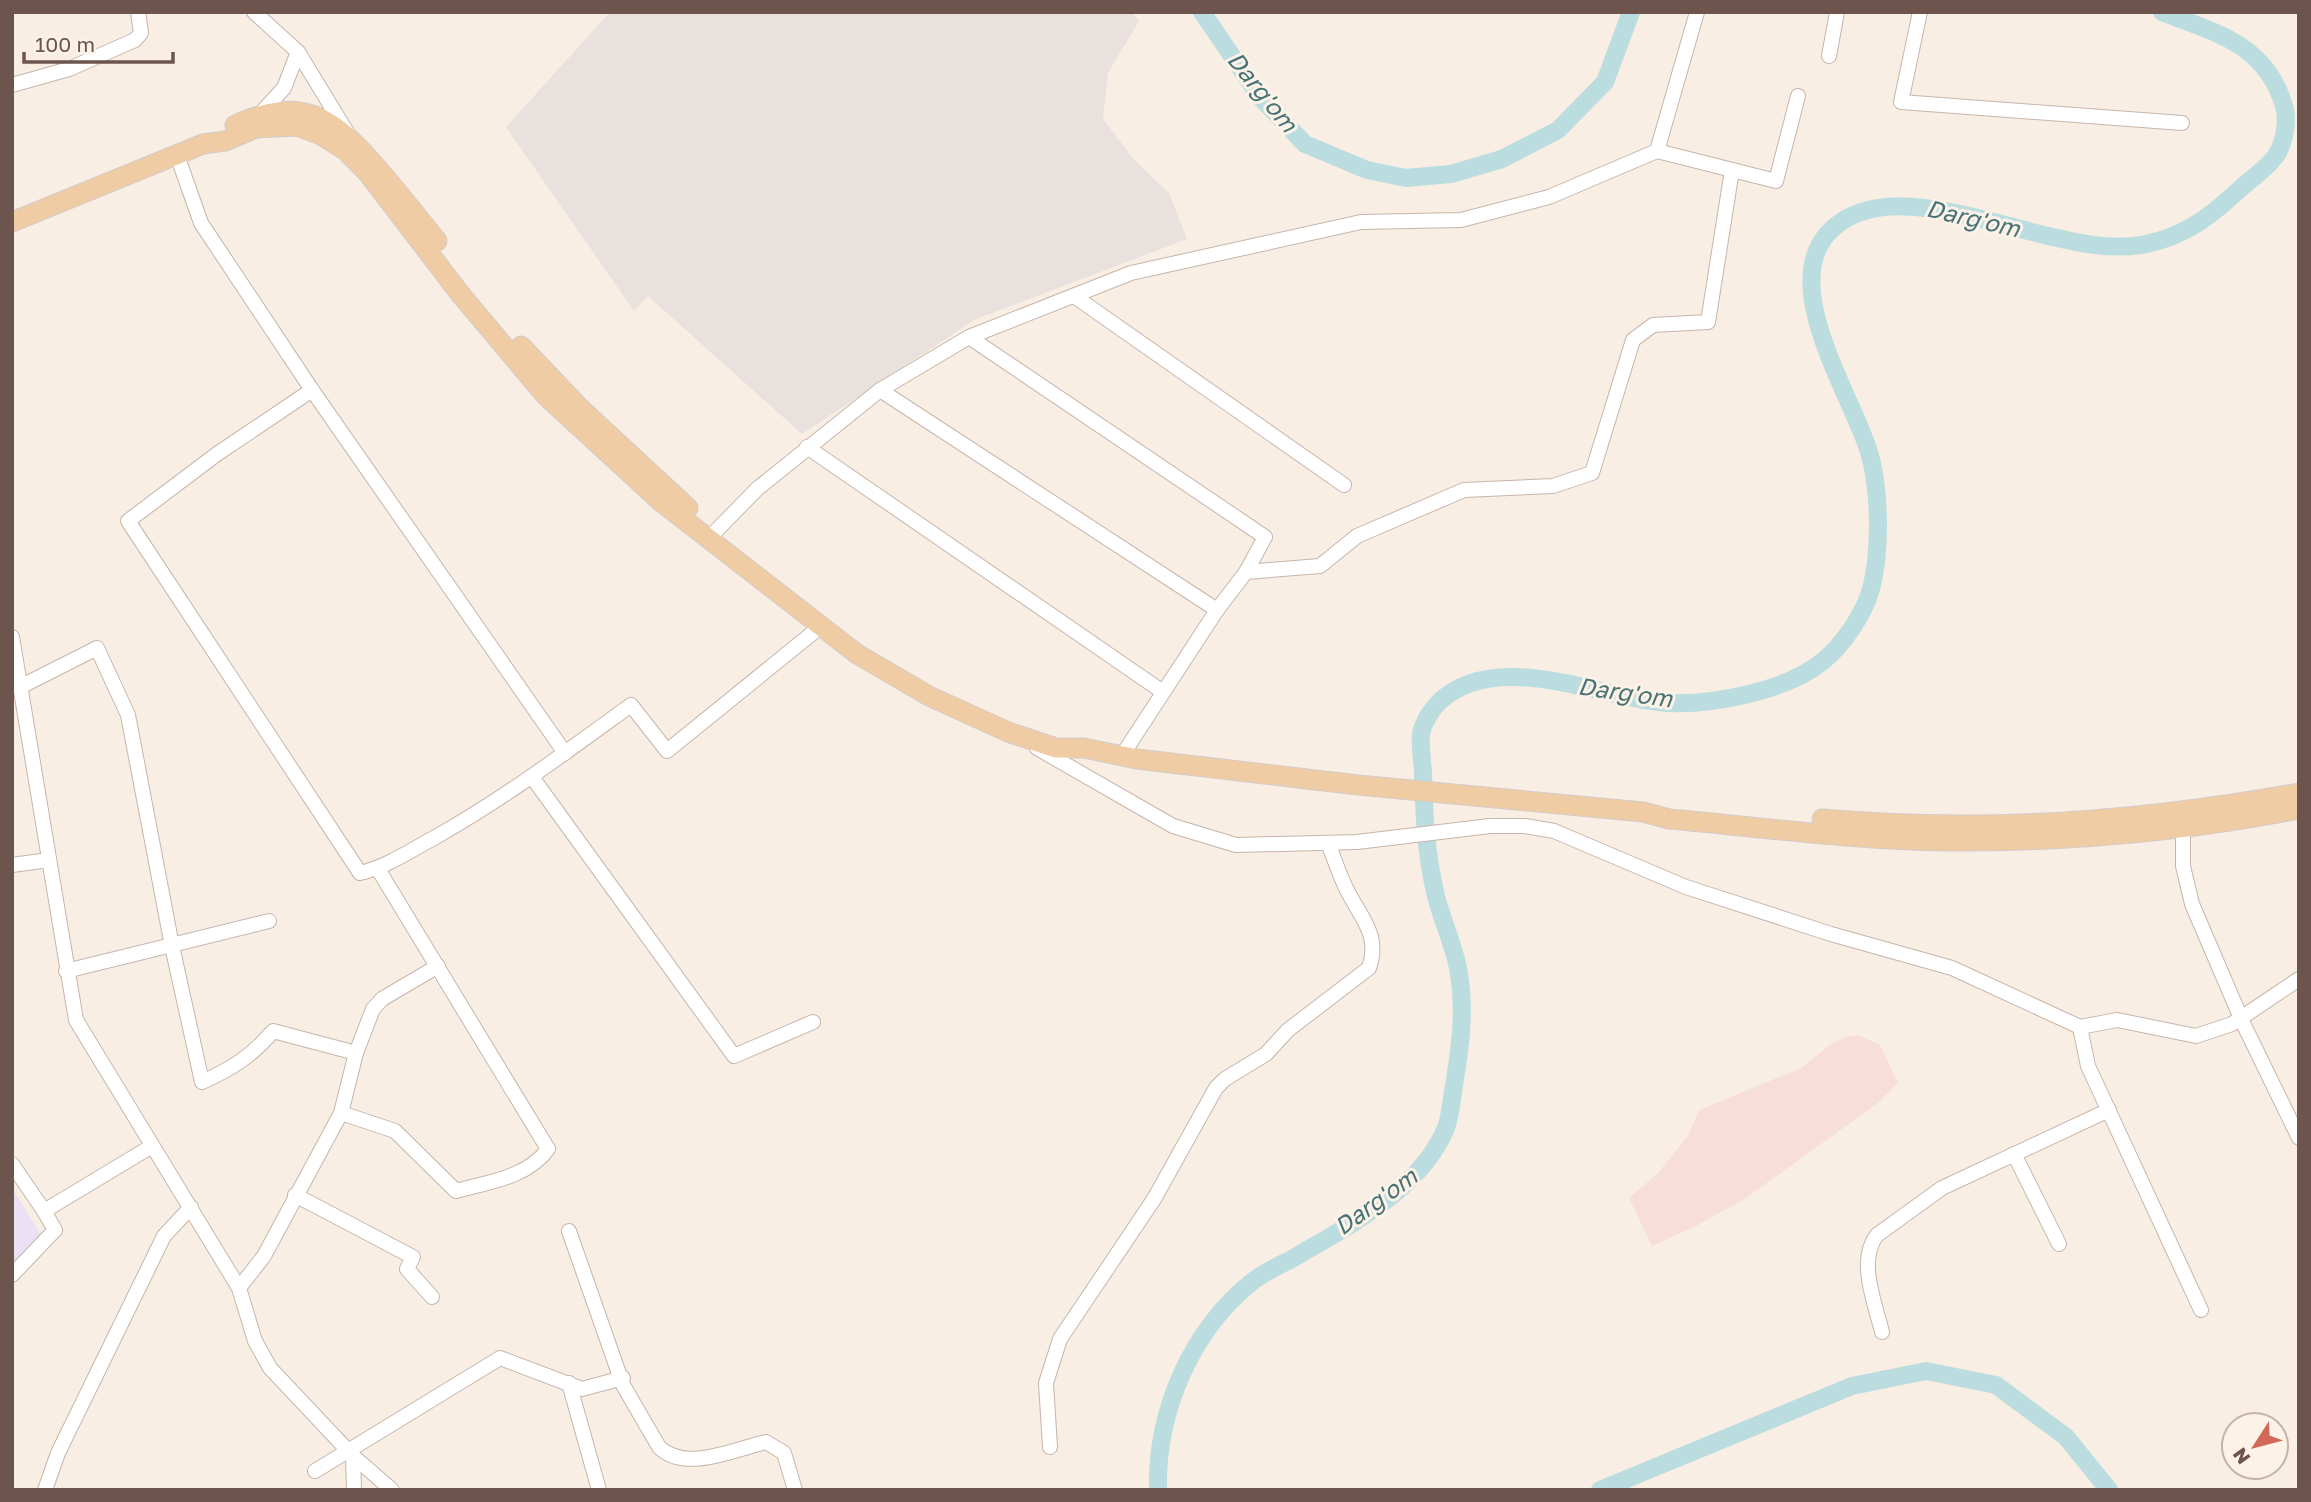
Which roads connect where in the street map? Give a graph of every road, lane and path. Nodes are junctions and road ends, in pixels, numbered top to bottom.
1 (138, 12) edge
2 (254, 12) edge
3 (1697, 12) edge
4 (1837, 12) edge
5 (1920, 12) edge
6 (298, 52) junction
7 (1829, 57) dead end
8 (12, 85) edge
9 (1798, 96) dead end
10 (261, 113) junction
11 (2182, 123) dead end
12 (348, 134) junction
13 (203, 144) junction
14 (1657, 151) junction
15 (177, 155) junction
16 (1732, 170) junction
17 (12, 222) edge
18 (1074, 296) junction
19 (970, 337) junction
20 (532, 369) junction
21 (312, 390) junction
22 (880, 390) junction
23 (807, 447) junction
24 (1344, 485) dead end
25 (715, 532) junction
26 (1246, 572) junction
27 (1217, 610) junction
28 (820, 626) junction
29 (12, 637) edge
30 (20, 687) junction
31 (1163, 692) junction
32 (1008, 732) junction
33 (1084, 748) junction
34 (565, 753) junction
35 (1123, 754) junction
36 (531, 777) junction
37 (2299, 793) edge
38 (2299, 809) edge
39 (1643, 812) junction
40 (2183, 828) junction
41 (1328, 843) junction
42 (49, 860) junction
43 (12, 865) edge
44 (378, 869) junction
45 (270, 920) dead end
46 (172, 946) junction
47 (438, 965) junction
48 (66, 971) junction
49 (2299, 979) edge
50 (2242, 1015) junction
51 (813, 1022) dead end
52 (2080, 1027) junction
53 (356, 1054) junction
54 (2109, 1110) junction
55 (341, 1113) junction
56 (2299, 1138) edge
57 (152, 1146) junction
58 (2014, 1154) junction
59 (12, 1164) edge
60 (295, 1195) junction
61 (191, 1207) junction
62 (44, 1211) junction
63 (569, 1231) dead end
64 (2059, 1244) dead end
65 (12, 1275) edge
66 (239, 1288) junction
67 (432, 1297) dead end
68 (2201, 1310) dead end
69 (1882, 1332) dead end
70 (623, 1378) junction
71 (569, 1382) junction
72 (1050, 1447) dead end
73 (351, 1453) junction
74 (314, 1471) dead end
75 (45, 1490) edge
76 (354, 1490) edge
77 (392, 1490) edge
78 (599, 1490) edge
79 (795, 1490) edge

1 - 8 street
2 - 6 street
3 - 14 street
4 - 7 street
5 - 11 street
6 - 10 street
6 - 12 street
9 - 16 street
10 - 12 main road
10 - 13 main road
12 - 20 main road
13 - 15 main road
13 - 20 main road
14 - 16 street
14 - 18 street
15 - 17 main road
15 - 21 street
16 - 26 street
18 - 19 street
18 - 24 street
19 - 22 street
19 - 26 street
20 - 25 main road
20 - 28 main road
21 - 34 street
21 - 44 street
22 - 23 street
22 - 27 street
23 - 25 street
23 - 31 street
25 - 33 main road
26 - 27 street
27 - 31 street
28 - 32 main road
28 - 34 street
29 - 30 street
30 - 42 street
30 - 46 street
31 - 35 street
32 - 33 main road
32 - 41 street
33 - 35 main road
34 - 36 street
35 - 39 main road
36 - 44 street
36 - 51 street
37 - 39 main road
38 - 40 main road
39 - 40 main road
40 - 50 street
41 - 52 street
41 - 72 street
42 - 43 street
42 - 48 street
44 - 47 street
45 - 46 street
46 - 48 street
46 - 53 street
47 - 53 street
47 - 55 street
48 - 57 street
49 - 50 street
50 - 52 street
50 - 56 street
52 - 54 street
53 - 55 street
54 - 58 street
54 - 68 street
55 - 60 street
57 - 61 street
57 - 62 street
58 - 64 street
58 - 69 street
59 - 62 street
60 - 66 street
60 - 67 street
61 - 66 street
61 - 75 street
62 - 65 street
63 - 70 street
66 - 73 street
70 - 71 street
70 - 79 street
71 - 73 street
71 - 78 street
73 - 74 street
73 - 76 street
73 - 77 street

